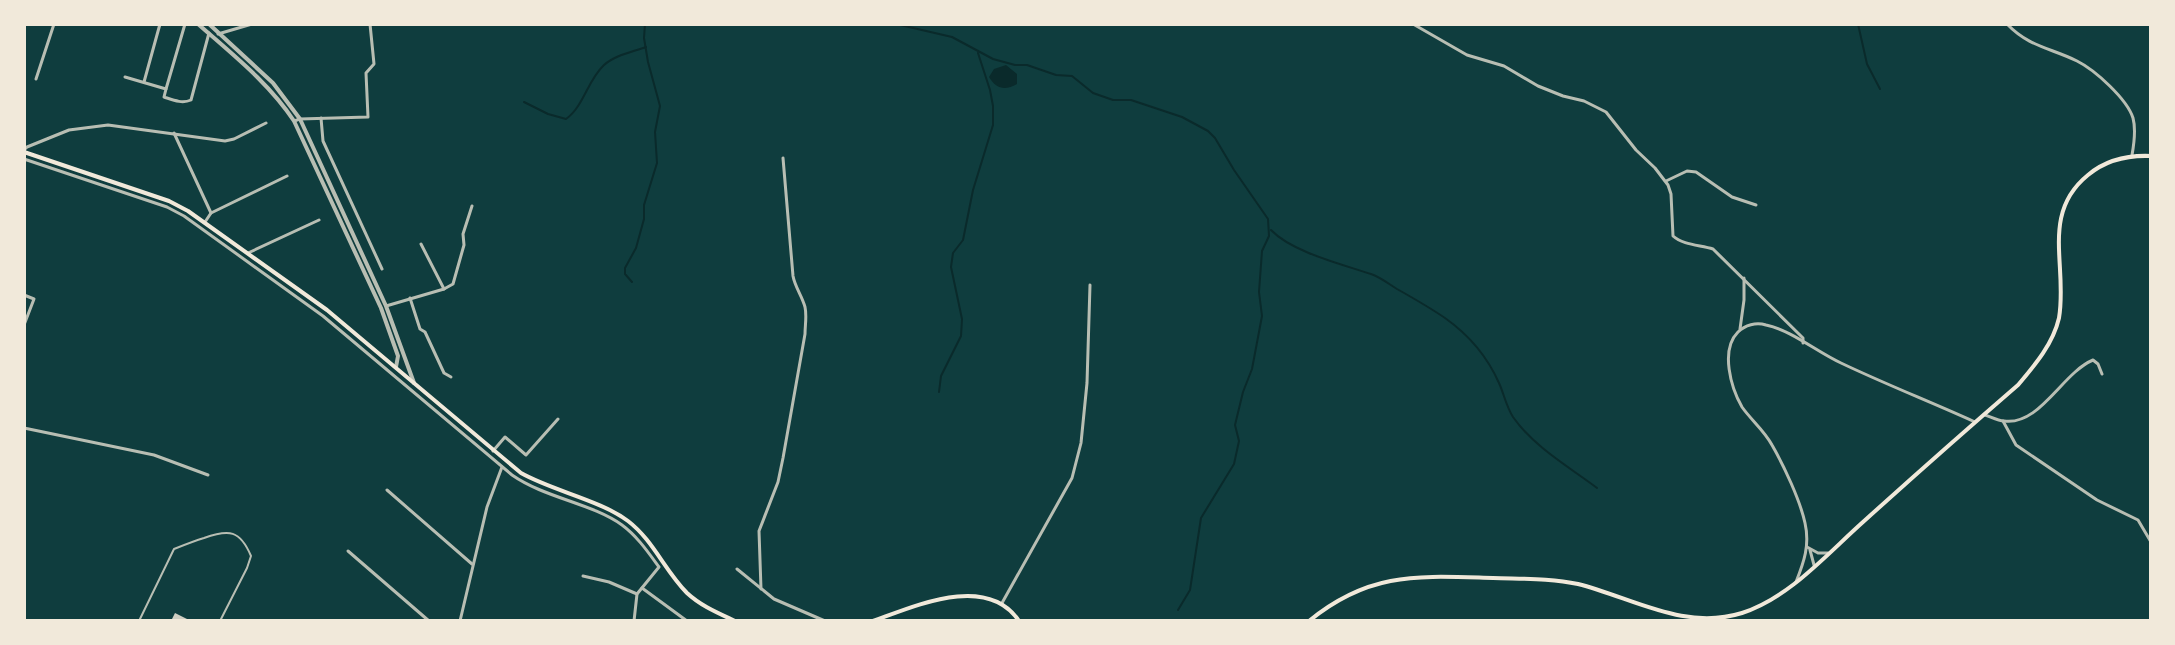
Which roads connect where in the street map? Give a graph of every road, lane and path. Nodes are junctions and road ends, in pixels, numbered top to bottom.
1 (54, 24) edge
2 (160, 24) edge
3 (185, 24) edge
4 (198, 24) edge
5 (209, 24) edge
6 (252, 24) edge
7 (370, 24) edge
8 (1413, 24) edge
9 (2007, 24) edge
10 (1421, 26) edge
11 (219, 33) junction
12 (211, 36) junction
13 (125, 77) dead end
14 (36, 79) dead end
15 (144, 82) junction
16 (166, 89) junction
17 (321, 118) junction
18 (297, 120) junction
19 (266, 123) dead end
20 (174, 133) junction
21 (24, 151) edge
22 (2132, 155) junction
23 (2151, 156) edge
24 (783, 158) dead end
25 (24, 159) edge
26 (287, 176) dead end
27 (1666, 181) junction
28 (1756, 205) dead end
29 (472, 206) dead end
30 (211, 213) junction
31 (319, 220) dead end
32 (205, 222) junction
33 (421, 244) dead end
34 (248, 253) junction
35 (382, 269) dead end
36 (1744, 278) junction
37 (1090, 285) dead end
38 (444, 289) junction
39 (24, 295) edge
40 (410, 298) junction
41 (386, 306) junction
42 (327, 310) junction
43 (323, 316) junction
44 (24, 325) edge
45 (1740, 329) junction
46 (1803, 343) junction
47 (396, 349) junction
48 (383, 357) junction
49 (405, 358) junction
50 (396, 367) junction
51 (2102, 374) dead end
52 (451, 377) dead end
53 (414, 383) junction
54 (1983, 415) junction
55 (558, 419) dead end
56 (2003, 421) junction
57 (1975, 422) junction
58 (24, 428) edge
59 (493, 451) junction
60 (502, 467) junction
61 (208, 475) dead end
62 (387, 490) dead end
63 (2151, 542) edge
64 (1809, 549) junction
65 (348, 551) dead end
66 (1828, 553) junction
67 (1806, 556) junction
68 (473, 565) junction
69 (1814, 565) junction
70 (737, 569) dead end
71 (583, 576) dead end
72 (1796, 582) junction
73 (642, 588) junction
74 (761, 589) junction
75 (637, 594) junction
76 (1002, 603) junction
77 (461, 619) edge
78 (428, 620) edge
79 (139, 621) edge
80 (220, 621) edge
81 (336, 621) edge
82 (354, 621) edge
83 (634, 621) edge
84 (687, 621) edge
85 (735, 621) edge
86 (825, 621) edge
87 (873, 621) edge
88 (1019, 621) edge
89 (1309, 621) edge

1 - 14 street
2 - 15 street
3 - 16 street
4 - 12 street
5 - 11 street
6 - 11 street
7 - 17 street
8 - 10 street
9 - 22 street
10 - 27 street
11 - 12 street
11 - 18 street
12 - 16 street
12 - 18 street
13 - 15 street
15 - 16 street
17 - 18 street
17 - 35 street
18 - 41 street
18 - 47 street
19 - 20 street
20 - 21 street
20 - 30 street
21 - 32 main road
22 - 23 main road
22 - 54 main road
24 - 74 street
25 - 43 street
26 - 30 street
27 - 28 street
27 - 36 street
29 - 38 street
30 - 32 street
31 - 34 street
32 - 34 main road
33 - 38 street
34 - 42 main road
36 - 45 street
36 - 46 street
37 - 76 street
38 - 40 street
39 - 44 street
40 - 41 street
40 - 52 street
41 - 49 street
42 - 43 street
42 - 48 main road
43 - 60 street
45 - 46 street
45 - 64 street
46 - 57 street
47 - 48 street
47 - 50 street
48 - 50 main road
49 - 50 street
49 - 53 street
50 - 53 main road
51 - 56 street
53 - 59 main road
54 - 56 street
54 - 57 main road
55 - 59 street
56 - 63 street
57 - 66 main road
58 - 61 street
59 - 85 main road
60 - 68 street
60 - 73 street
62 - 68 street
64 - 66 street
64 - 67 street
64 - 69 street
65 - 78 street
66 - 69 main road
67 - 69 street
67 - 72 street
68 - 77 street
69 - 72 main road
70 - 74 street
71 - 75 street
72 - 89 main road
73 - 75 street
73 - 84 street
74 - 86 street
75 - 83 street
76 - 87 main road
76 - 88 main road
79 - 80 lane
81 - 82 lane

